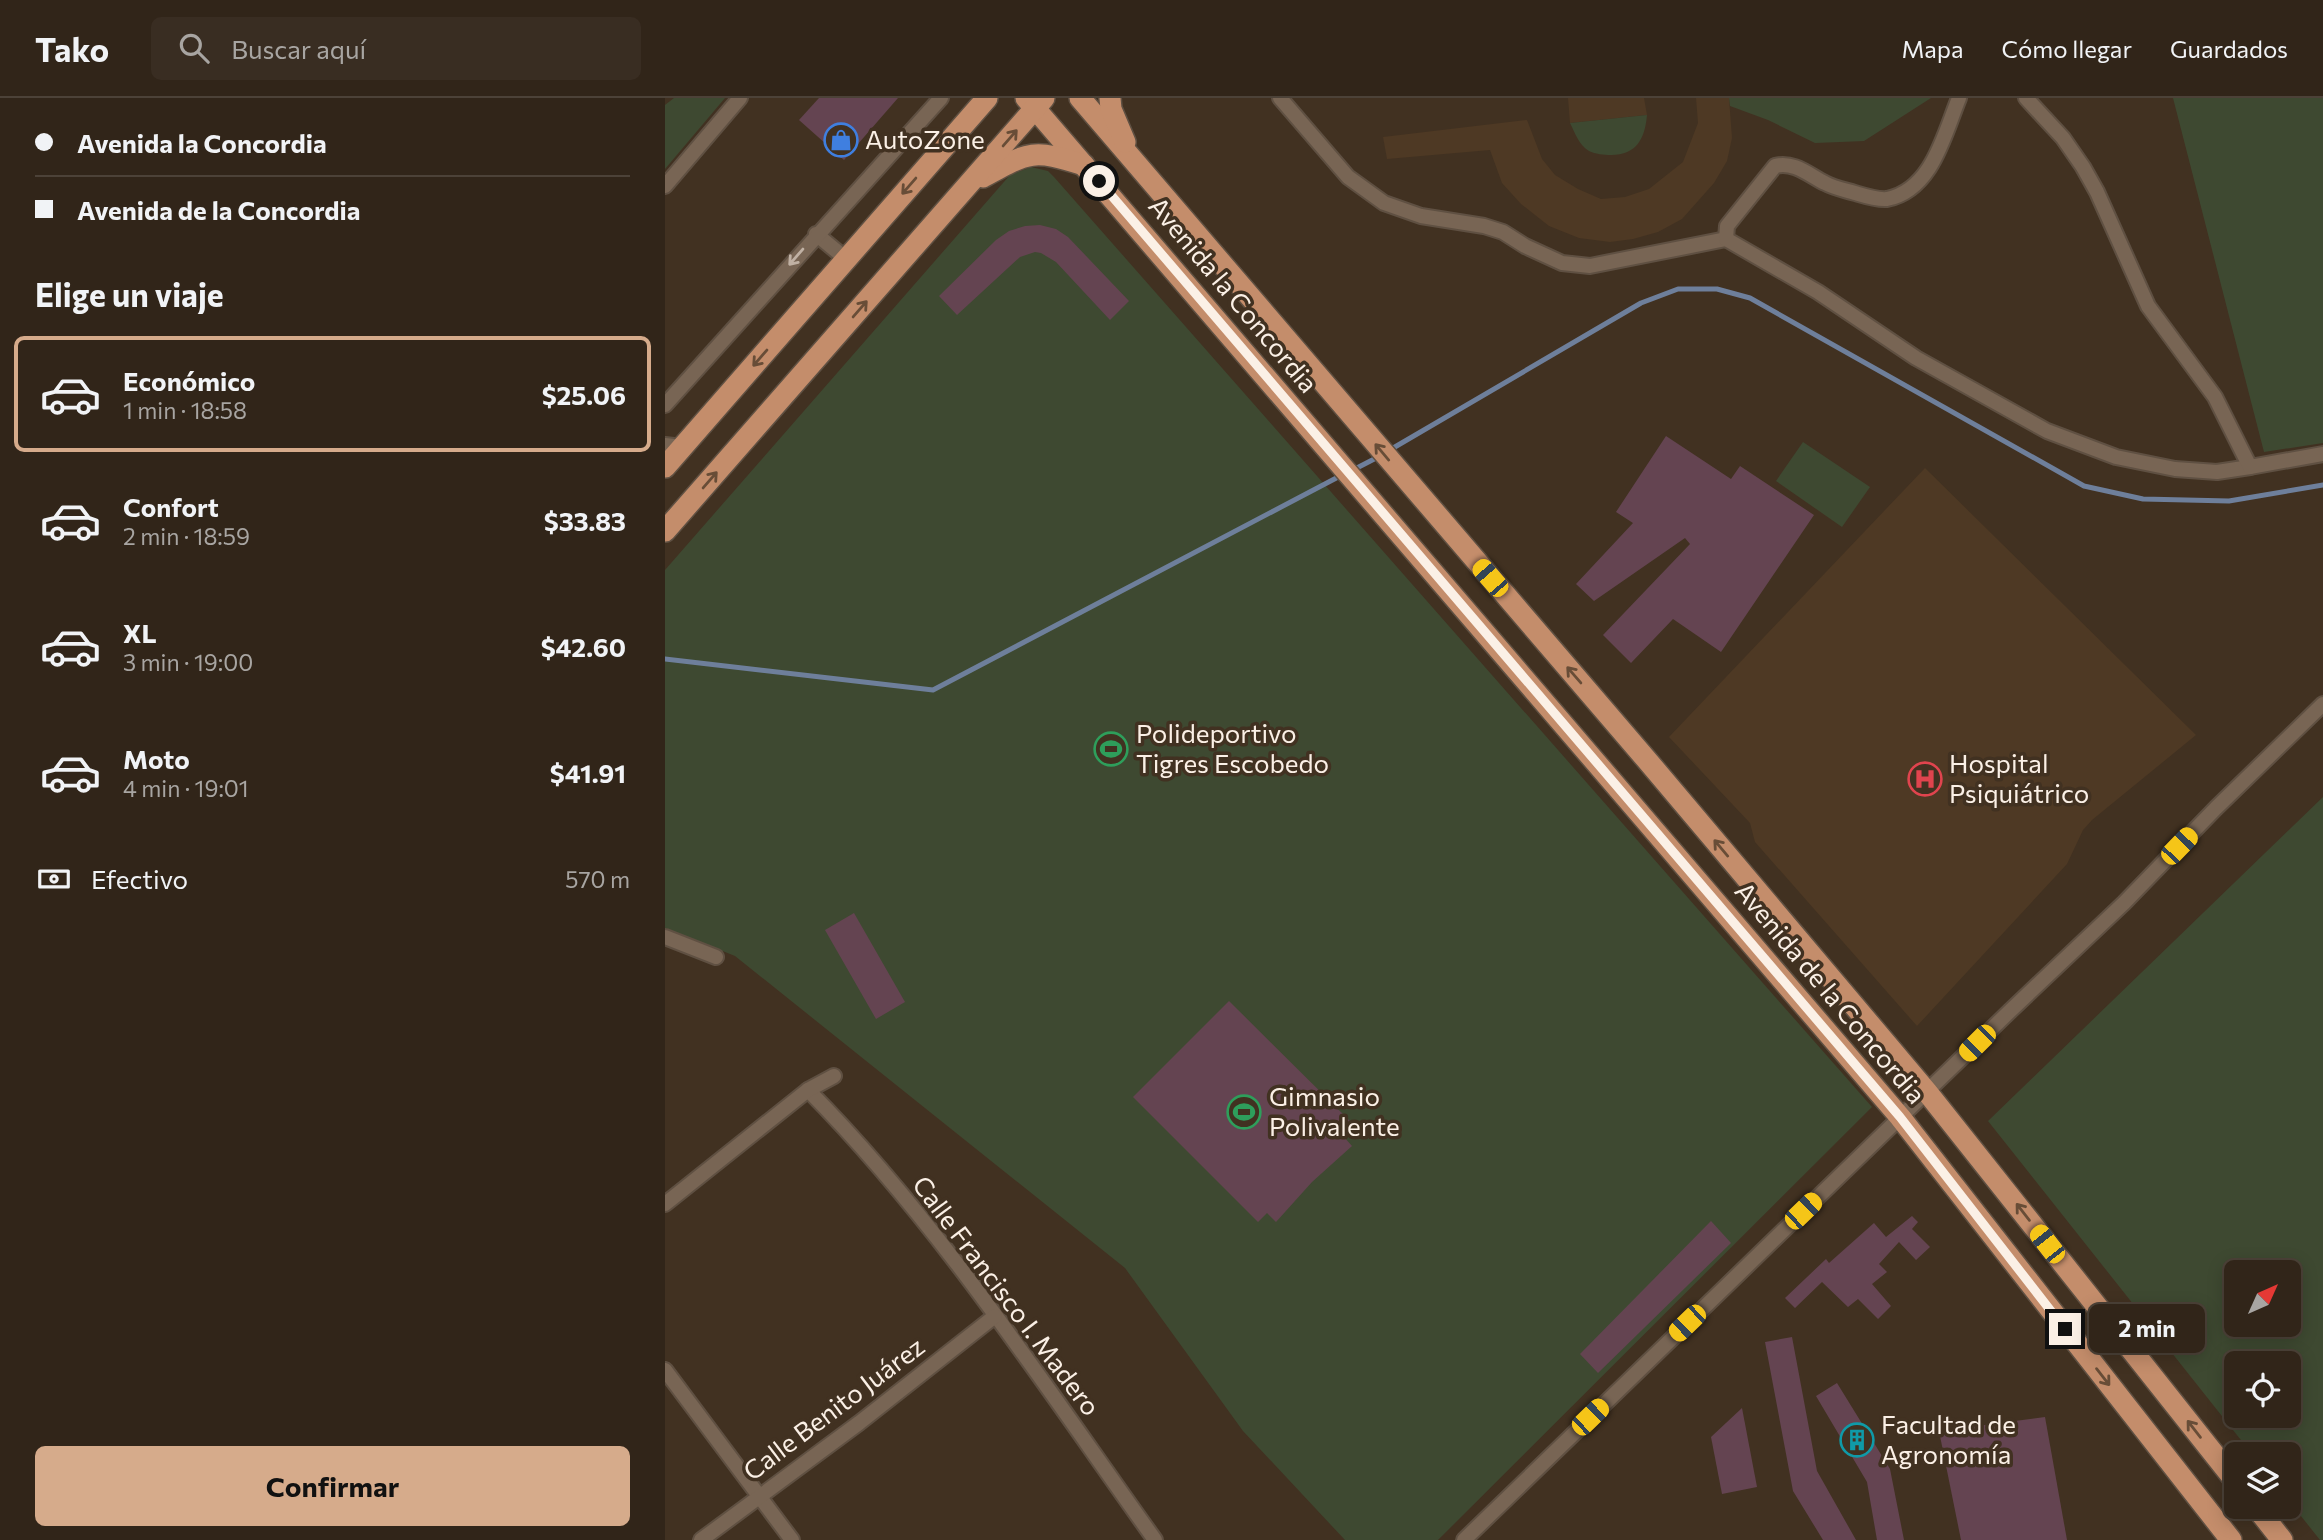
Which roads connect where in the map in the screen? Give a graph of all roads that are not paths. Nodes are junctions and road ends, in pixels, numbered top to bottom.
1 (740, 98) edge
2 (941, 98) edge
3 (986, 98) edge
4 (1080, 98) edge
5 (1110, 98) edge
6 (1280, 98) edge
7 (1959, 98) edge
8 (2026, 98) edge
9 (1035, 102) edge
10 (1132, 160) junction
11 (1085, 165) junction
12 (969, 185) junction
13 (665, 186) edge
14 (816, 234) junction
15 (1725, 239) junction
16 (846, 259) junction
17 (665, 405) edge
18 (674, 446) edge
19 (2323, 454) edge
20 (665, 467) edge
21 (2250, 467) junction
22 (1404, 478) joint
23 (1370, 496) joint
24 (665, 531) edge
25 (2323, 704) edge
26 (665, 937) edge
27 (716, 957) dead end
28 (834, 1076) dead end
29 (808, 1090) junction
30 (1927, 1092) junction
31 (1900, 1117) junction
32 (665, 1204) edge
33 (995, 1316) junction
34 (665, 1370) edge
35 (2224, 1467) edge
36 (759, 1497) junction
37 (2265, 1519) edge
38 (701, 1540) edge
39 (792, 1540) edge
40 (1155, 1540) edge
41 (1464, 1540) edge
42 (2231, 1540) edge
43 (2282, 1540) edge

1 - 13 street
2 - 14 street
3 -> 16 main road
4 - 10 main road, Avenida la Concordia
5 - 10 main road
6 - 15 street
7 - 15 street
8 - 21 street
9 - 11 main road, Avenida la Concordia
12 -> 9 main road
22 -> 10 main road, Avenida la Concordia
11 - 12 main road
11 - 23 main road, Avenida la Concordia
24 -> 12 main road
14 - 16 street
14 -> 17 street
15 - 21 street
16 -> 18 main road
18 - 20 main road
19 - 21 street
30 -> 22 main road, Avenida de la Concordia
23 - 31 main road, Avenida de la Concordia
25 - 30 street
26 - 27 street
28 - 29 street
29 - 32 street
29 - 33 street, Calle Francisco I. Madero
30 - 31 street
35 -> 30 main road, Avenida de la Concordia
31 - 41 street
31 -> 42 main road, Avenida de la Concordia
33 - 36 street, Calle Benito Juárez
33 - 40 street, Calle Francisco I. Madero
34 - 36 street
36 - 38 street, Calle Benito Juárez
36 - 39 street
37 - 43 main road

